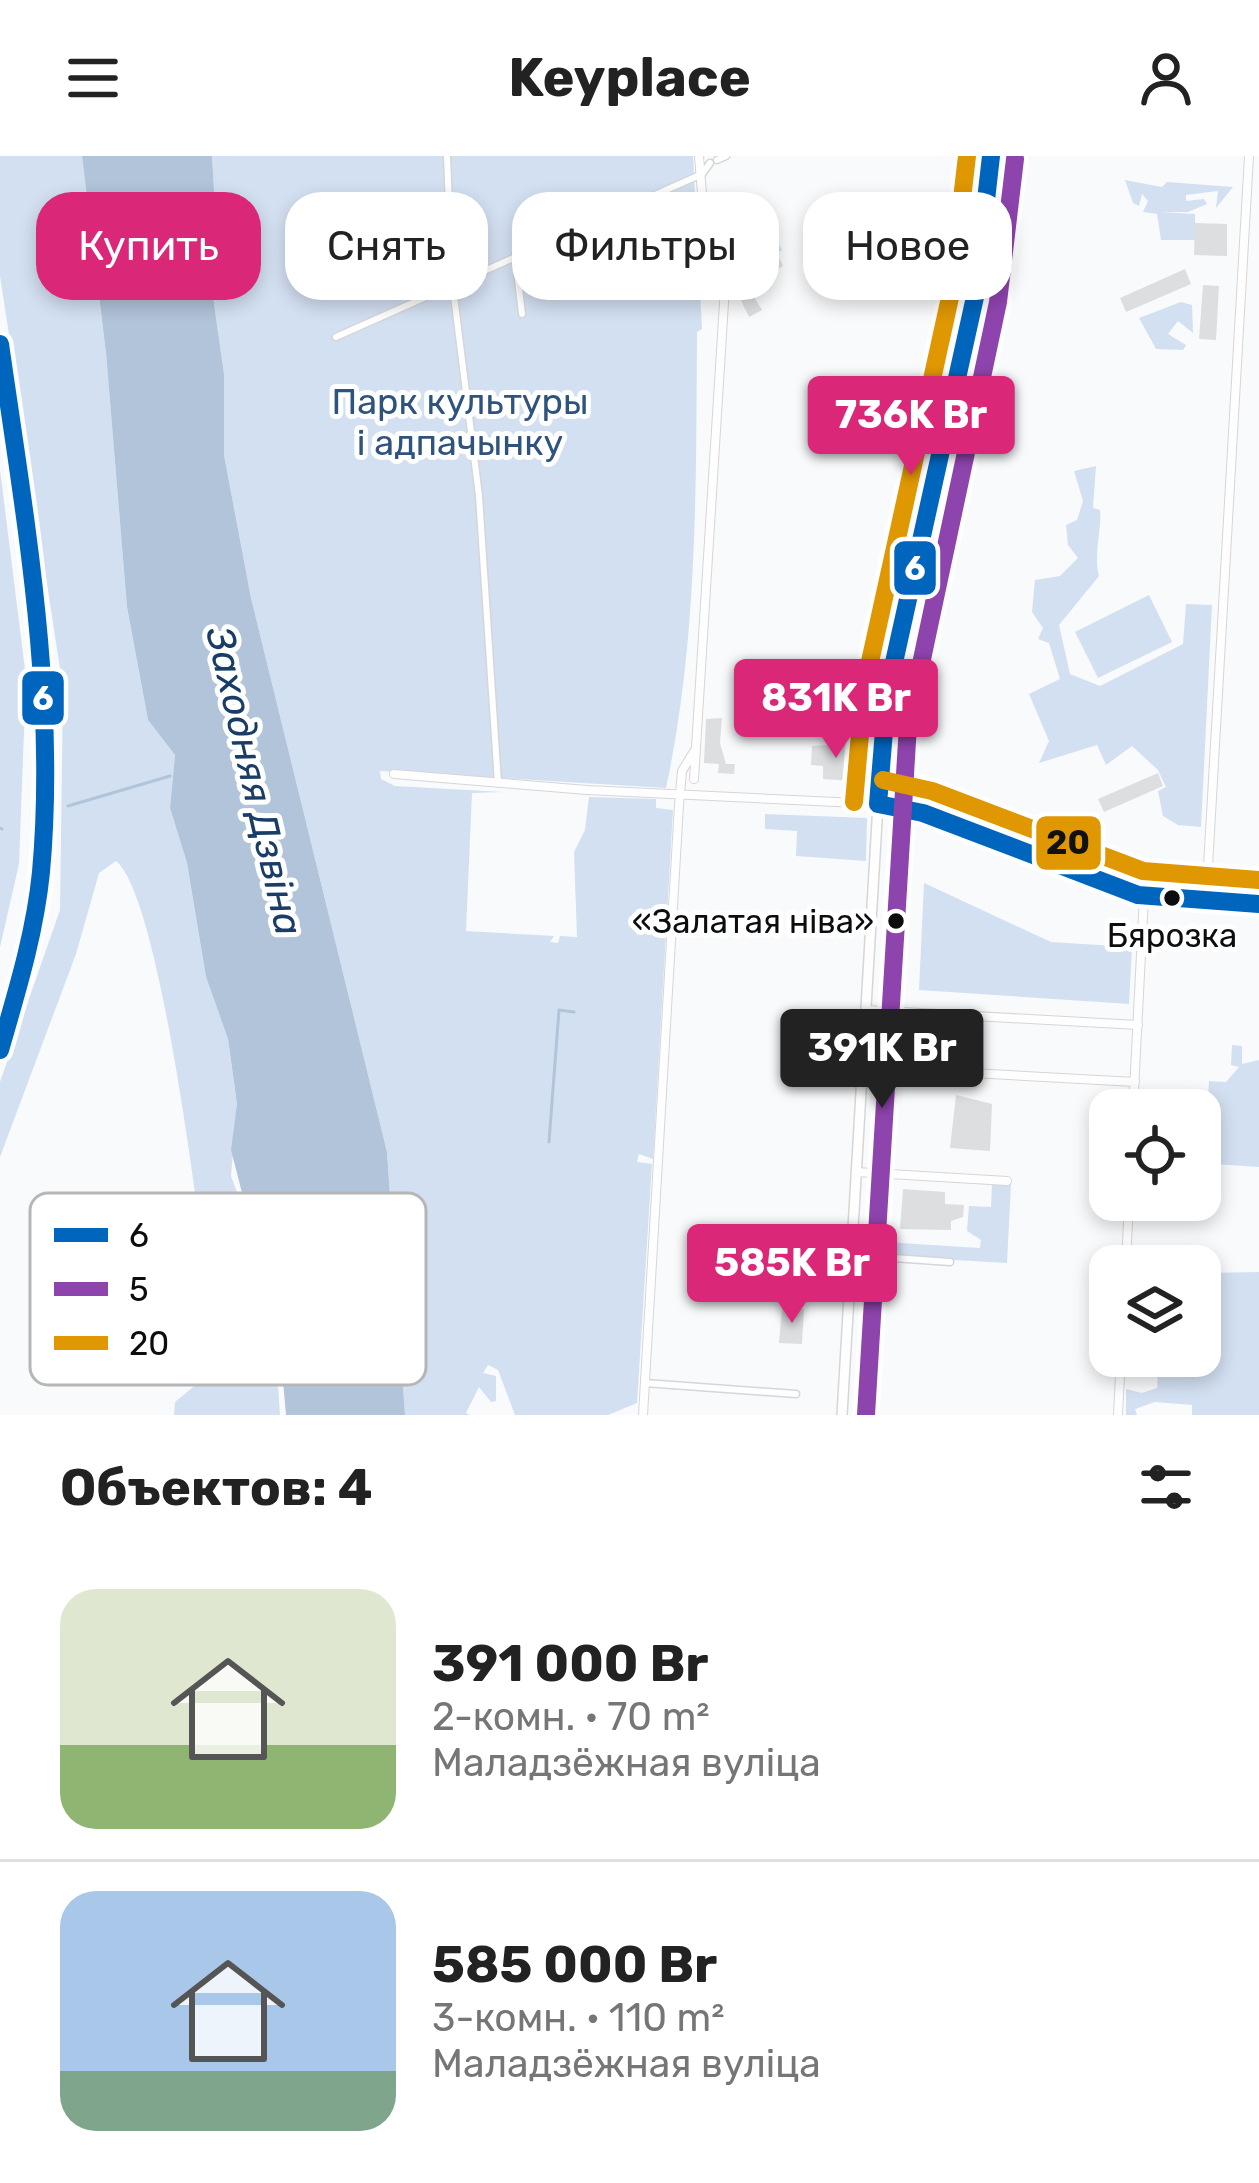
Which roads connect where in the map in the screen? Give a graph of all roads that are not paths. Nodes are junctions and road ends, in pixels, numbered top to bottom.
1 (447, 156) edge
2 (699, 156) edge
3 (991, 156) edge
4 (1249, 156) edge
5 (718, 160) edge
6 (702, 174) junction
7 (449, 192) edge
8 (660, 192) edge
9 (421, 300) edge
10 (455, 300) edge
11 (520, 300) edge
12 (522, 314) dead end
13 (336, 337) dead end
14 (0, 344) edge
15 (695, 750) junction
16 (394, 774) dead end
17 (694, 779) dead end
18 (498, 783) junction
19 (680, 794) junction
20 (878, 804) junction
21 (1144, 896) junction
22 (1206, 901) junction
23 (1259, 904) edge
24 (866, 1010) junction
25 (1138, 1025) junction
26 (0, 1050) edge
27 (862, 1066) junction
28 (1135, 1082) junction
29 (1134, 1089) edge
30 (856, 1172) junction
31 (1007, 1180) dead end
32 (850, 1255) junction
33 (950, 1262) dead end
34 (1120, 1377) edge
35 (644, 1383) junction
36 (796, 1394) dead end
37 (643, 1415) edge
38 (842, 1415) edge
39 (1118, 1415) edge

1 - 7 street
2 - 6 street
3 - 20 main road
4 - 22 street
5 - 6 street
6 - 8 street
6 - 15 street
9 - 13 street
10 - 18 street
11 - 12 street
14 - 26 main road
15 - 17 street
15 - 19 street
16 - 18 street
18 - 19 street
19 - 20 street
19 - 35 street
20 - 21 main road
20 - 24 street
21 - 22 main road
21 - 25 street
22 - 23 main road
24 - 25 street
24 - 27 street
25 - 28 street
27 - 28 street
27 - 30 street
28 - 29 street
30 - 31 street
30 - 32 street
32 - 33 street
32 - 38 street
34 - 39 street
35 - 36 street
35 - 37 street

